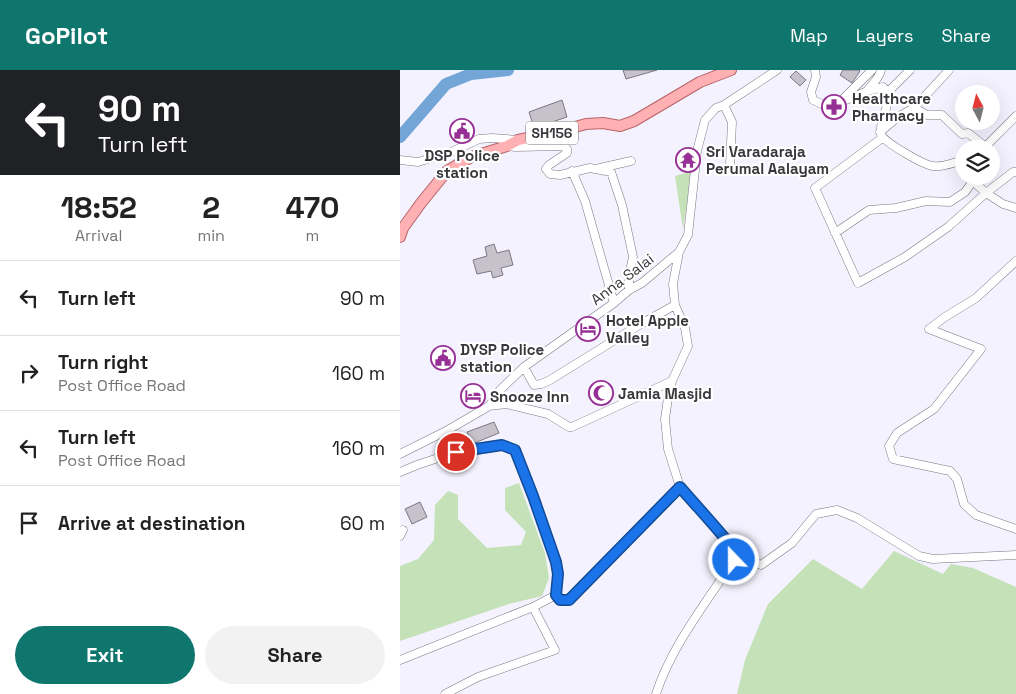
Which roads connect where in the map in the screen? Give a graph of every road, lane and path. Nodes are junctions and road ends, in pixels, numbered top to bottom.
1 (731, 70) edge
2 (777, 70) edge
3 (815, 70) edge
4 (872, 70) edge
5 (881, 70) edge
6 (910, 70) edge
7 (949, 70) edge
8 (867, 91) junction
9 (888, 92) junction
10 (838, 103) junction
11 (724, 105) junction
12 (914, 108) junction
13 (1016, 116) edge
14 (881, 135) junction
15 (518, 140) junction
16 (975, 140) edge
17 (992, 140) edge
18 (507, 146) junction
19 (400, 160) edge
20 (631, 161) dead end
21 (955, 162) edge
22 (730, 165) dead end
23 (598, 169) junction
24 (572, 172) junction
25 (1016, 172) edge
26 (969, 185) edge
27 (978, 185) edge
28 (986, 193) junction
29 (1016, 208) edge
30 (835, 233) junction
31 (400, 237) edge
32 (680, 252) junction
33 (1016, 261) edge
34 (630, 290) junction
35 (614, 303) junction
36 (675, 305) junction
37 (524, 367) junction
38 (672, 381) junction
39 (488, 406) junction
40 (400, 454) edge
41 (400, 472) edge
42 (680, 487) junction
43 (1016, 529) edge
44 (736, 552) junction
45 (1016, 555) edge
46 (556, 595) junction
47 (533, 607) junction
48 (400, 660) edge
49 (445, 694) edge
50 (656, 694) edge

1 - 15 main road, SH156
2 - 11 street
3 - 10 street
4 - 10 street
5 - 8 street
6 - 9 street
7 - 12 street
8 - 9 street
8 - 10 street
9 - 14 street
11 - 22 street
11 - 32 street
12 - 14 street
12 - 16 street
13 - 17 street
14 - 21 street
14 - 30 street
15 - 18 main road, SH156
15 - 19 street
18 - 24 street
18 - 31 main road, SH156
20 - 23 street
23 - 24 street
23 - 34 street
24 - 35 street
25 - 28 street
26 - 30 street
27 - 28 street
28 - 29 street
28 - 30 street
32 - 34 street, Anna Salai
32 - 36 street
33 - 43 street
34 - 35 street, Anna Salai
35 - 37 street, Anna Salai
36 - 37 street
36 - 38 street
37 - 39 street, Anna Salai
38 - 39 street
38 - 42 street
39 - 40 street, Anna Salai
41 - 46 street
42 - 44 street
42 - 46 street
44 - 45 street
44 - 50 street
46 - 47 street
47 - 48 street
47 - 49 street

